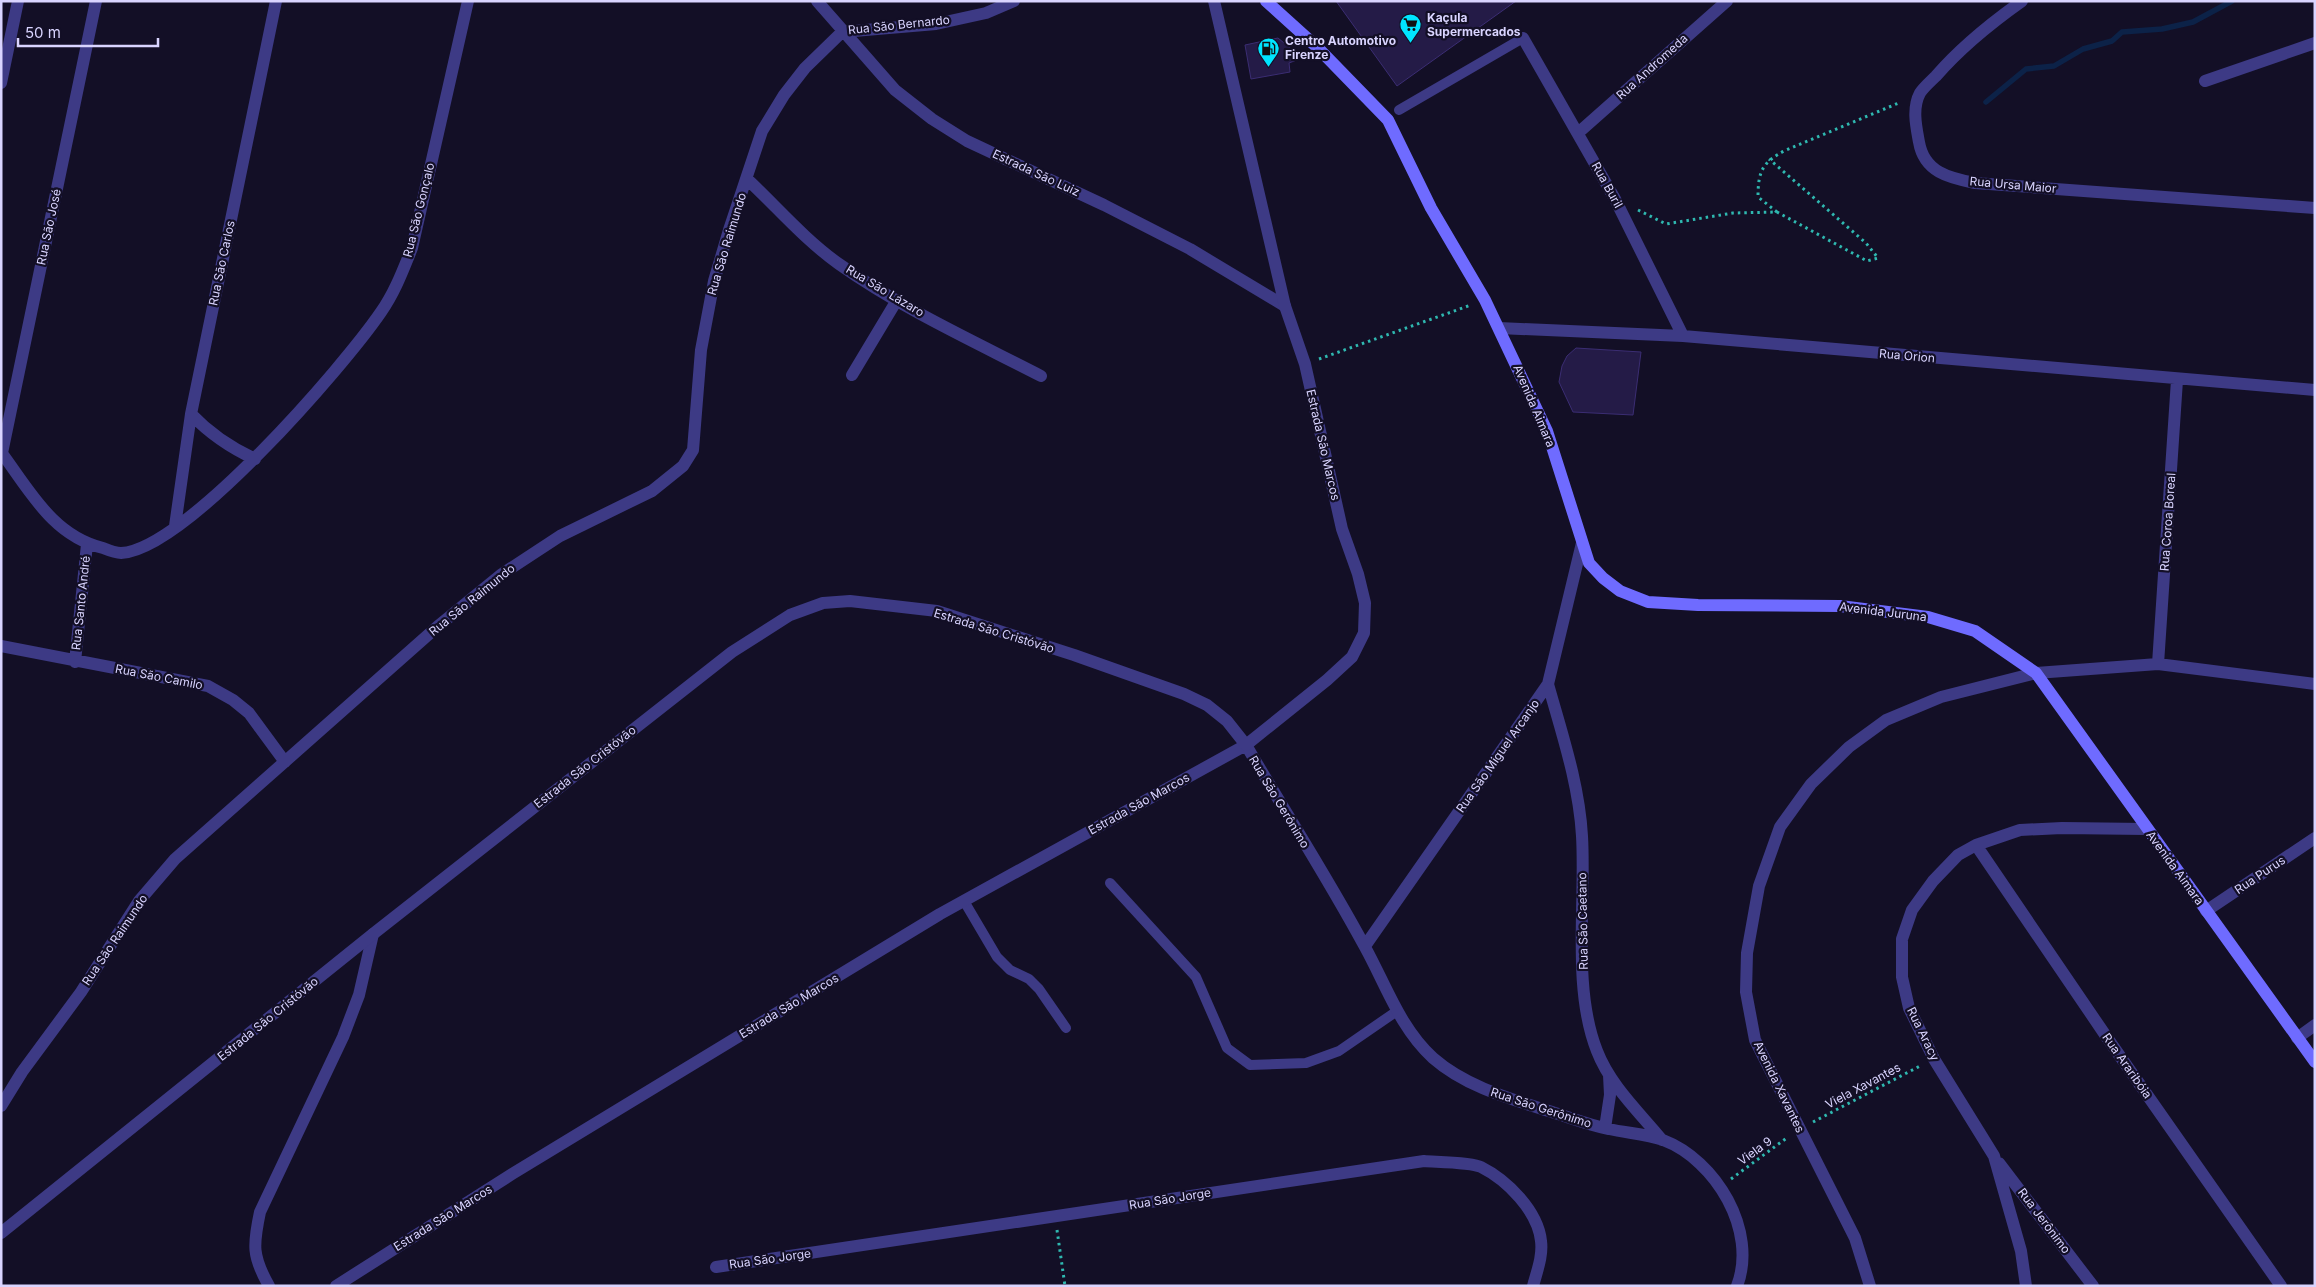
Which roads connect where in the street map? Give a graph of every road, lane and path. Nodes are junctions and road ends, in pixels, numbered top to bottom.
1 (18, 1) edge
2 (96, 1) edge
3 (276, 1) edge
4 (468, 1) edge
5 (817, 1) edge
6 (1014, 1) edge
7 (1214, 1) edge
8 (1266, 1) edge
9 (1727, 1) edge
10 (2022, 1) edge
11 (842, 32) junction
12 (1523, 38) joint
13 (2315, 43) edge
14 (2205, 81) dead end
15 (1, 82) edge
16 (1920, 94) junction
17 (1399, 110) dead end
18 (1578, 133) junction
19 (1769, 159) junction
20 (747, 179) junction
21 (1615, 199) junction
22 (2315, 208) edge
23 (1777, 212) junction
24 (897, 300) junction
25 (1485, 300) junction
26 (1285, 306) junction
27 (1499, 328) junction
28 (1683, 336) junction
29 (1305, 364) junction
30 (852, 375) dead end
31 (1041, 376) dead end
32 (2177, 380) junction
33 (2315, 390) edge
34 (191, 414) junction
35 (2, 453) edge
36 (254, 459) junction
37 (175, 526) junction
38 (1582, 543) junction
39 (87, 544) junction
40 (1, 646) edge
41 (75, 662) junction
42 (2158, 664) junction
43 (2036, 673) junction
44 (1548, 684) junction
45 (2315, 684) edge
46 (1246, 745) junction
47 (285, 762) junction
48 (2146, 829) junction
49 (2315, 838) edge
50 (1976, 845) junction
51 (1110, 883) dead end
52 (964, 901) junction
53 (2206, 911) junction
54 (373, 934) junction
55 (1365, 946) junction
56 (1397, 1011) junction
57 (2315, 1025) edge
58 (1066, 1028) dead end
59 (2296, 1038) junction
60 (1934, 1059) junction
61 (2315, 1062) edge
62 (1609, 1075) junction
63 (1, 1106) edge
64 (1606, 1128) junction
65 (1800, 1129) junction
66 (1662, 1140) junction
67 (1994, 1156) junction
68 (1720, 1186) junction
69 (1055, 1217) junction
70 (1, 1233) edge
71 (716, 1267) dead end
72 (269, 1286) edge
73 (336, 1286) edge
74 (1065, 1286) edge
75 (1533, 1286) edge
76 (1737, 1286) edge
77 (1870, 1286) edge
78 (2026, 1286) edge
79 (2093, 1286) edge
80 (2281, 1286) edge

1 - 15 street
2 - 35 street, Rua São José
3 - 34 street, Rua São Carlos
4 - 36 street, Rua São Gonçalo
5 - 11 street, Estrada São Luiz
6 - 11 street, Rua São Bernardo
7 - 26 street, Estrada São Marcos
8 - 25 main road, Avenida Aimara
9 - 18 street, Rua Andromeda
10 - 16 street, Rua Ursa Maior
11 - 20 street, Rua São Raimundo
11 - 26 street, Estrada São Luiz
12 - 17 lane
12 - 18 street, Rua Buril
13 - 14 street
16 - 19 path
16 - 22 street, Rua Ursa Maior
18 - 21 street, Rua Buril
19 - 23 path
19 - 23 path
20 - 24 street, Rua São Lázaro
20 - 47 street, Rua São Raimundo
21 - 23 path
21 - 28 street, Rua Buril
24 - 30 street
24 - 31 street, Rua São Lázaro
25 - 27 main road, Avenida Aimara
25 - 29 path
26 - 29 street, Estrada São Marcos
27 - 28 street, Rua Orion
27 - 38 main road, Avenida Aimara
28 - 32 street, Rua Orion
29 - 46 street, Estrada São Marcos
32 - 33 street, Rua Orion
32 - 42 street, Rua Coroa Boreal
34 - 36 street
34 - 37 street, Rua São Carlos
35 - 39 street, Rua São Gonçalo
36 - 37 street, Rua São Gonçalo
37 - 39 street, Rua São Gonçalo
38 - 43 main road, Avenida Juruna
38 - 44 street, Rua São Miguel Arcanjo
39 - 41 street, Rua Santo André
40 - 41 street, Rua São Camilo
41 - 47 street, Rua São Camilo
42 - 43 street
42 - 45 street
43 - 48 main road, Avenida Aimara
43 - 65 street, Avenida Xavantes
44 - 55 street, Rua São Miguel Arcanjo
44 - 62 street, Rua São Caetano
46 - 52 street, Estrada São Marcos
46 - 54 street, Estrada São Cristóvão
46 - 55 street, Rua São Gerônimo
47 - 63 street, Rua São Raimundo
48 - 50 street, Rua Aracy
48 - 53 main road, Avenida Aimara
49 - 53 street, Rua Purus
50 - 60 street, Rua Aracy
50 - 80 street, Rua Araribóia
51 - 56 lane
52 - 58 lane
52 - 73 street, Estrada São Marcos
53 - 59 main road, Avenida Aimara
54 - 70 street, Estrada São Cristóvão
54 - 72 street
55 - 56 street, Rua São Gerônimo
56 - 64 street, Rua São Gerônimo
57 - 59 street
59 - 61 main road, Avenida Aimara
60 - 65 path, Viela Xavantes
60 - 67 street, Rua Aracy
62 - 64 street
62 - 66 street, Rua São Caetano
64 - 66 street, Rua São Gerônimo
65 - 68 path, Viela 9
65 - 77 street, Avenida Xavantes
66 - 68 street, Rua São Gerônimo
67 - 78 street, Rua Aracy
67 - 79 street, Rua Jerônimo
68 - 76 street, Rua São Gerônimo
69 - 71 street, Rua São Jorge
69 - 74 path
69 - 75 street, Rua São Jorge

